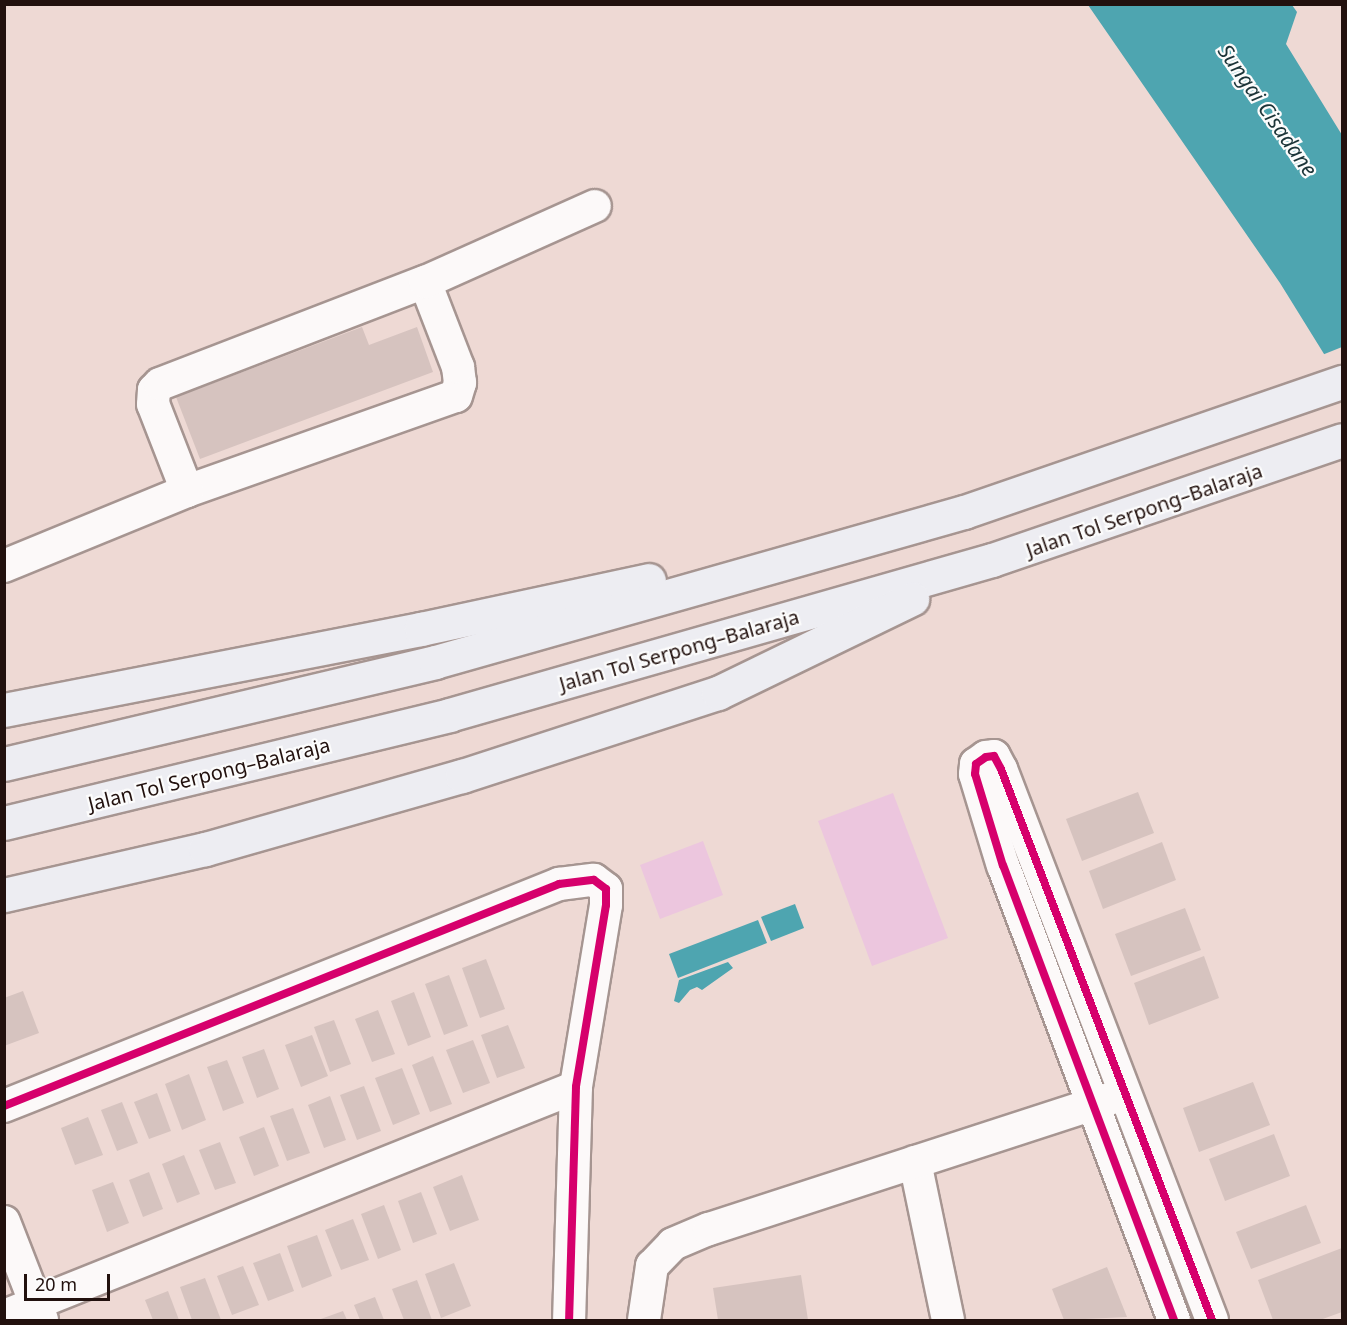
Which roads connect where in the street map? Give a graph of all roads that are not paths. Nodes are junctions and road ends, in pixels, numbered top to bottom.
1 (595, 206) dead end
2 (424, 282) junction
3 (1342, 382) edge
4 (1342, 440) edge
5 (187, 491) junction
6 (964, 512) junction
7 (992, 560) junction
8 (4, 566) edge
9 (4, 710) edge
10 (4, 764) edge
11 (4, 823) edge
12 (4, 895) edge
13 (576, 1087) junction
14 (1122, 1094) junction
15 (4, 1106) edge
16 (1090, 1107) junction
17 (915, 1162) junction
18 (4, 1222) edge
19 (1207, 1309) edge
20 (39, 1312) edge
21 (4, 1316) edge
22 (1172, 1316) edge
23 (564, 1319) edge
24 (644, 1320) edge
25 (948, 1320) edge

1 - 2 street
2 - 5 street
2 - 5 street
3 - 6 highway
4 - 7 highway, Jalan Tol Serpong–Balaraja
5 - 8 street
6 - 9 highway
6 - 10 highway
7 - 11 highway, Jalan Tol Serpong–Balaraja
7 - 12 highway
13 - 15 street
13 - 20 street
13 - 23 street
14 - 16 street
14 - 16 street
14 - 19 street
16 - 17 street
16 - 22 street
17 - 24 street
17 - 25 street
18 - 20 street
19 - 22 street
20 - 21 street

